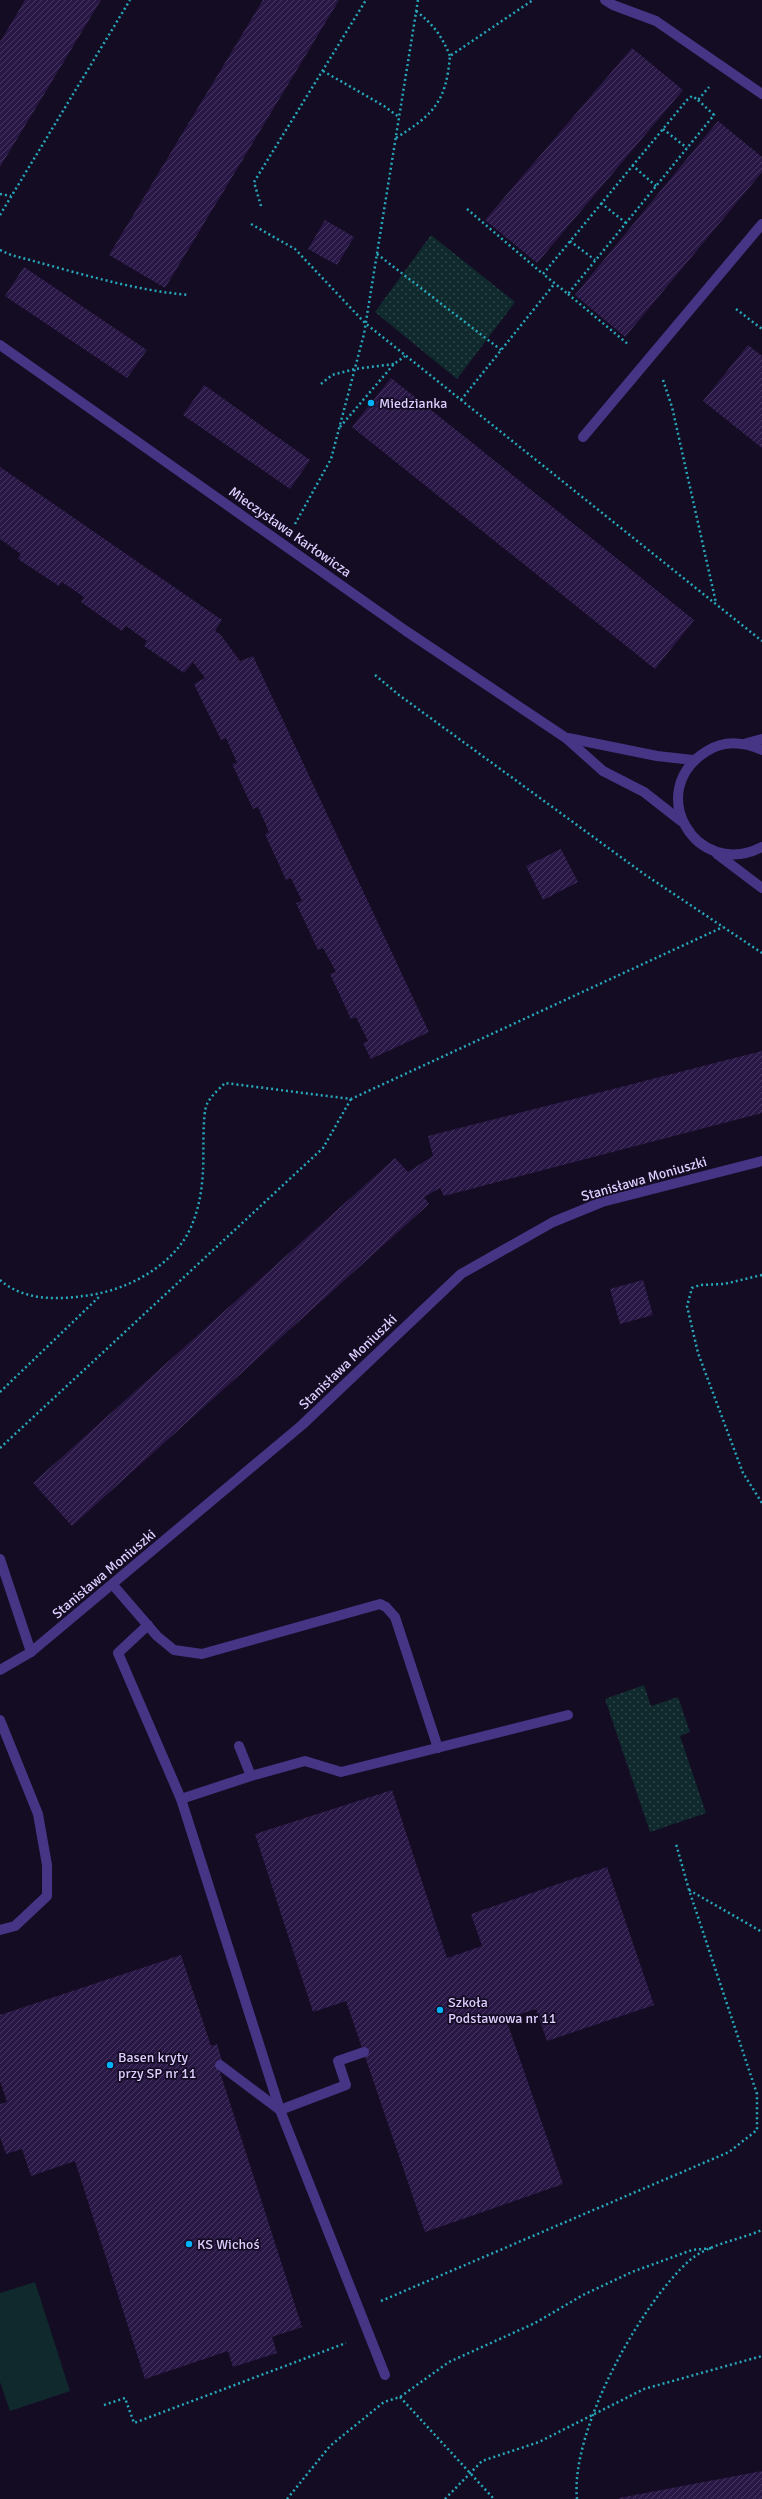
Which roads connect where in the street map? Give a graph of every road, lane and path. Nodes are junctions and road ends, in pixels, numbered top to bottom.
1 (130, 0) edge
2 (366, 0) edge
3 (418, 0) edge
4 (533, 0) edge
5 (605, 0) edge
6 (416, 11) junction
7 (450, 56) junction
8 (724, 68) junction
9 (323, 71) junction
10 (762, 94) edge
11 (698, 100) junction
12 (399, 117) junction
13 (663, 129) junction
14 (396, 138) junction
15 (687, 148) junction
16 (632, 165) junction
17 (656, 186) junction
18 (0, 194) edge
19 (11, 196) junction
20 (601, 203) junction
21 (260, 206) dead end
22 (468, 209) dead end
23 (0, 215) edge
24 (626, 223) junction
25 (251, 224) dead end
26 (762, 224) edge
27 (570, 241) junction
28 (0, 250) edge
29 (377, 254) junction
30 (595, 260) junction
31 (543, 274) junction
32 (555, 284) junction
33 (568, 294) junction
34 (189, 295) dead end
35 (736, 309) dead end
36 (365, 323) junction
37 (762, 329) edge
38 (0, 345) edge
39 (501, 350) junction
40 (405, 356) junction
41 (651, 357) junction
42 (394, 364) junction
43 (355, 369) junction
44 (321, 384) dead end
45 (461, 400) junction
46 (339, 428) junction
47 (583, 438) dead end
48 (293, 527) dead end
49 (716, 603) junction
50 (762, 641) edge
51 (375, 675) dead end
52 (566, 738) junction
53 (762, 739) edge
54 (747, 743) junction
55 (762, 750) edge
56 (693, 760) junction
57 (681, 821) junction
58 (762, 847) edge
59 (714, 852) junction
60 (762, 888) edge
61 (722, 927) junction
62 (762, 953) edge
63 (351, 1099) junction
64 (762, 1161) edge
65 (762, 1275) edge
66 (0, 1280) edge
67 (101, 1294) junction
68 (0, 1392) edge
69 (0, 1448) edge
70 (762, 1503) edge
71 (0, 1560) edge
72 (112, 1585) junction
73 (148, 1625) junction
74 (31, 1652) junction
75 (0, 1670) edge
76 (568, 1715) dead end
77 (0, 1720) edge
78 (239, 1746) dead end
79 (438, 1748) junction
80 (251, 1776) junction
81 (181, 1799) junction
82 (676, 1844) dead end
83 (689, 1890) junction
84 (0, 1930) edge
85 (762, 1932) edge
86 (364, 2052) dead end
87 (220, 2065) dead end
88 (280, 2110) junction
89 (762, 2230) edge
90 (713, 2248) junction
91 (360, 2310) junction
92 (369, 2334) junction
93 (762, 2356) edge
94 (385, 2375) dead end
95 (396, 2392) dead end
96 (400, 2397) junction
97 (104, 2405) dead end
98 (594, 2416) junction
99 (469, 2473) junction
100 (286, 2499) edge
101 (445, 2499) edge
102 (494, 2499) edge
103 (577, 2499) edge

1 - 19 path
2 - 9 path
3 - 6 path
4 - 7 path
5 - 8 street
6 - 7 path
6 - 12 path
7 - 14 path
8 - 10 street
8 - 11 path
9 - 12 path
9 - 21 path
11 - 13 path
11 - 15 path
12 - 14 path
13 - 15 path
13 - 16 path
14 - 29 path
15 - 17 path
16 - 17 path
16 - 20 path
17 - 24 path
18 - 19 path
19 - 23 path
20 - 24 path
20 - 27 path
22 - 31 path
24 - 30 path
25 - 36 path
26 - 41 street
27 - 30 path
27 - 31 path
28 - 34 path
29 - 36 path
29 - 39 path
30 - 33 path
31 - 32 path
32 - 33 path
32 - 39 path
33 - 41 path
35 - 37 path
36 - 40 path
36 - 43 path
38 - 52 street, Mieczysława Karłowicza
39 - 45 path
40 - 42 path
40 - 45 path
41 - 47 street
41 - 49 path
42 - 43 path
42 - 46 path
43 - 44 path
43 - 46 path
45 - 49 path
46 - 48 path
49 - 50 path
51 - 61 path
52 - 56 street, Mieczysława Karłowicza
52 - 57 street, Mieczysława Karłowicza
53 - 54 street
54 - 55 street
54 - 56 street
56 - 57 street
57 - 59 street
58 - 59 street
59 - 60 street
61 - 62 path
61 - 63 path
63 - 67 path
63 - 69 path
64 - 72 street, Stanisława Moniuszki
65 - 70 path
66 - 67 path
67 - 68 path
71 - 74 street
72 - 73 street
72 - 74 street, Stanisława Moniuszki
73 - 79 street
73 - 81 street
74 - 75 street, Stanisława Moniuszki
76 - 79 street
77 - 84 street
78 - 80 street
79 - 80 street
80 - 81 street
81 - 88 street
82 - 83 path
83 - 85 path
83 - 91 path
86 - 88 street
87 - 88 street
88 - 91 street
89 - 90 path
90 - 96 path
90 - 98 path
91 - 92 street
92 - 94 street
92 - 97 path
93 - 98 path
95 - 96 path
96 - 99 path
96 - 100 path
98 - 99 path
98 - 103 path
99 - 101 path
99 - 102 path

